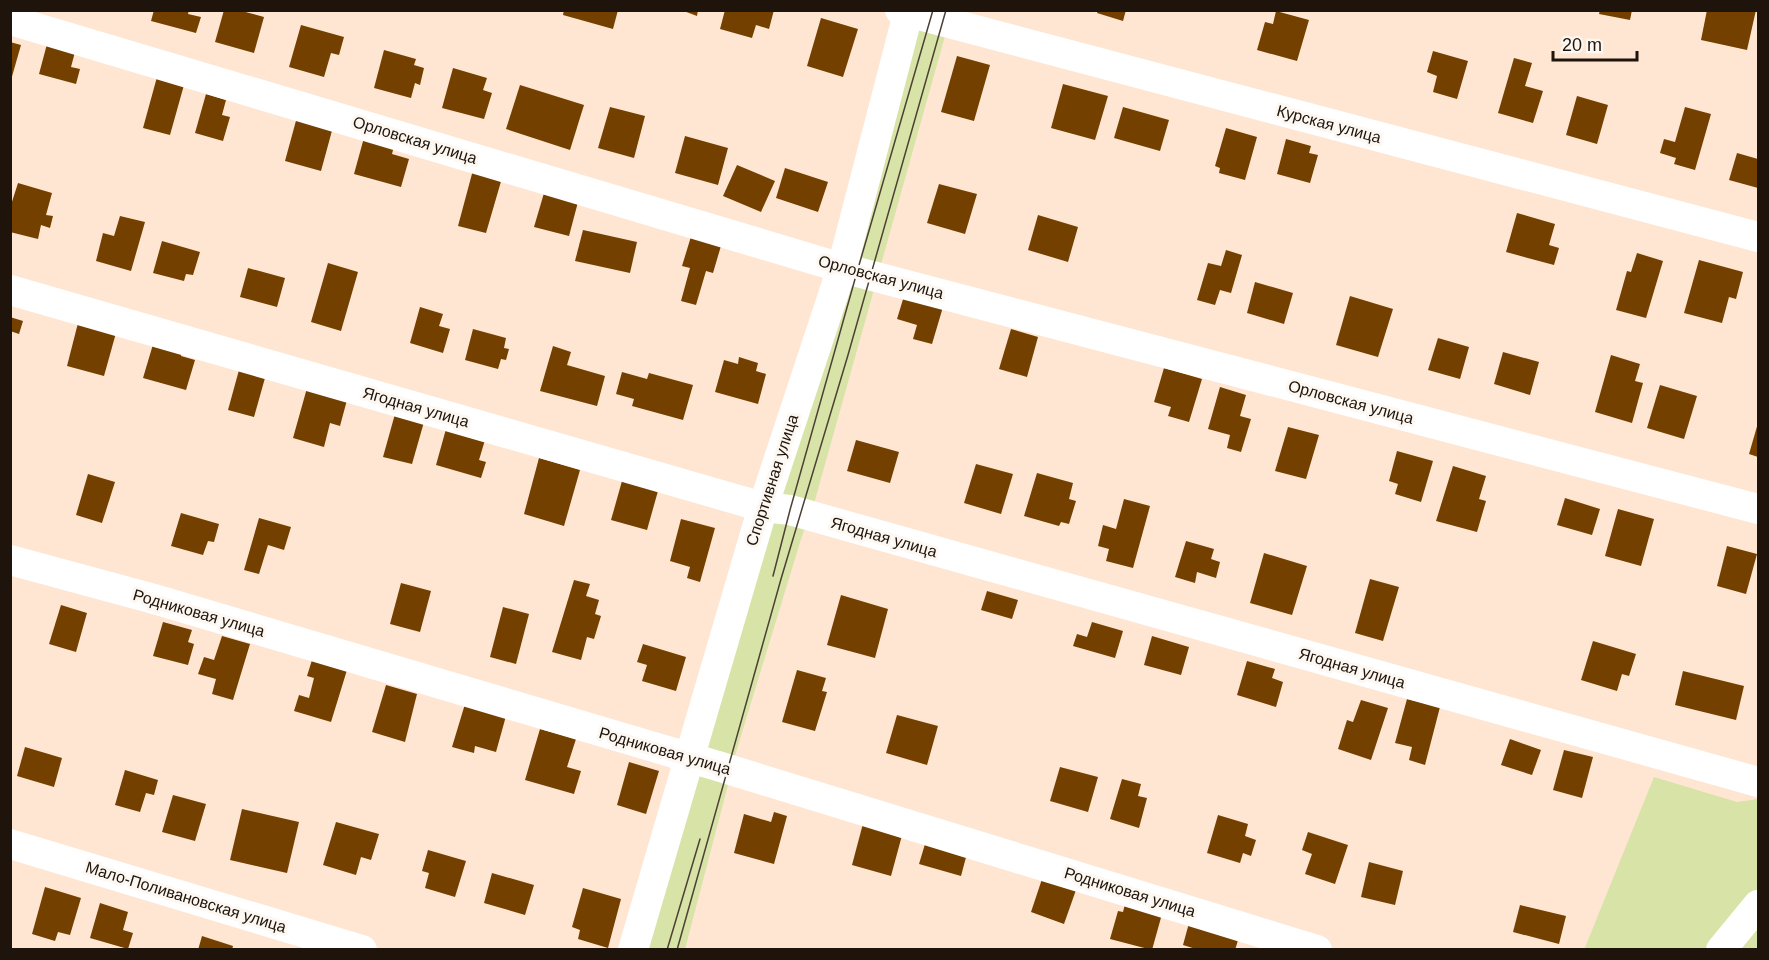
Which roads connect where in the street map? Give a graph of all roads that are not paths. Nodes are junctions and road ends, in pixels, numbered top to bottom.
1 (906, 11) edge
2 (10, 20) edge
3 (1758, 237) edge
4 (842, 267) junction
5 (10, 290) edge
6 (763, 507) junction
7 (1758, 509) edge
8 (10, 561) edge
9 (690, 759) junction
10 (1758, 782) edge
11 (10, 844) edge
12 (1758, 905) edge
13 (362, 950) edge
14 (633, 950) edge
15 (1317, 950) edge
16 (1721, 950) edge

1 - 3 street, Курская улица
1 - 4 street, Спортивная улица
2 - 4 street, Орловская улица
4 - 6 street, Спортивная улица
4 - 7 street, Орловская улица
5 - 6 street, Ягодная улица
6 - 9 street, Спортивная улица
6 - 10 street, Ягодная улица
8 - 9 street, Родниковая улица
9 - 14 street, Спортивная улица
9 - 15 street, Родниковая улица
11 - 13 street, Мало-Поливановская улица
12 - 16 street

